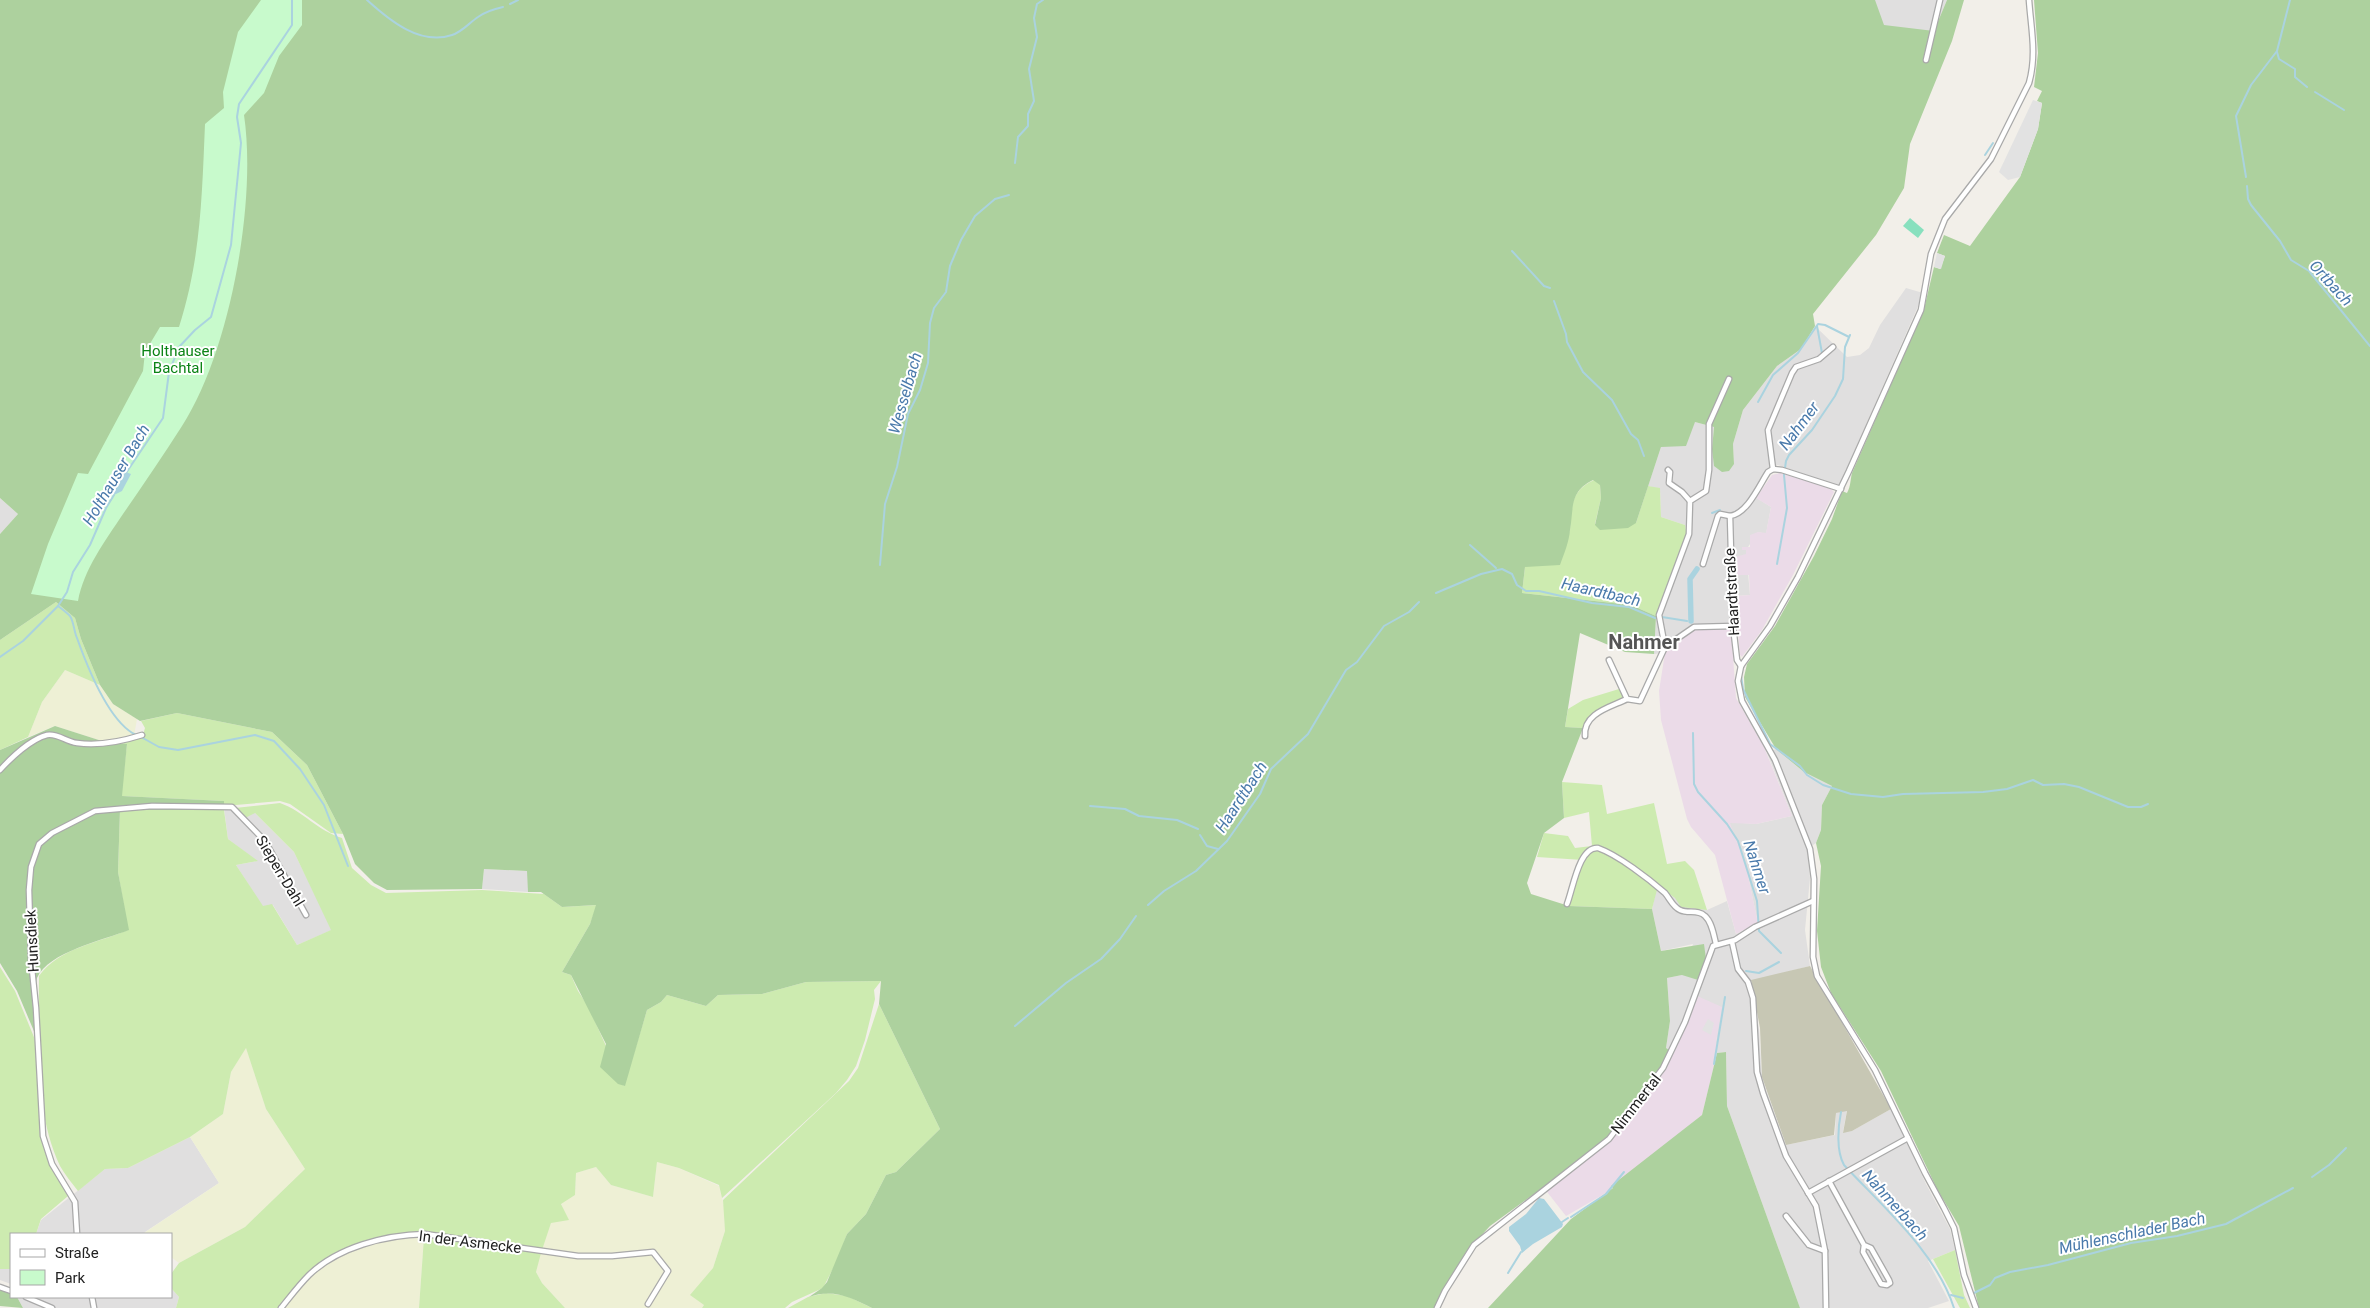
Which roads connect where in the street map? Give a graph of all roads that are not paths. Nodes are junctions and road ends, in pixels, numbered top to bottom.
1 (1940, 0) edge
2 (2029, 0) edge
3 (1926, 60) dead end
4 (1833, 347) dead end
5 (1730, 379) dead end
6 (1773, 469) junction
7 (1668, 470) dead end
8 (1841, 489) junction
9 (1690, 501) junction
10 (1730, 516) junction
11 (1703, 564) dead end
12 (1733, 626) junction
13 (1664, 648) junction
14 (1609, 660) dead end
15 (1742, 666) junction
16 (1628, 699) junction
17 (142, 735) dead end
18 (1585, 736) dead end
19 (0, 770) edge
20 (232, 807) joint
21 (1813, 901) junction
22 (1568, 904) dead end
23 (306, 915) dead end
24 (1732, 942) junction
25 (1716, 944) junction
26 (1908, 1138) junction
27 (1829, 1181) junction
28 (1808, 1193) junction
29 (1786, 1216) dead end
30 (76, 1233) edge
31 (1864, 1246) junction
32 (1825, 1250) junction
33 (28, 1298) edge
34 (648, 1304) dead end
35 (52, 1308) edge
36 (281, 1308) edge
37 (1437, 1308) edge
38 (1826, 1308) edge
39 (1976, 1308) edge

1 - 3 street
2 - 8 street
4 - 6 street
5 - 9 street
6 - 8 street
6 - 10 street, Haardtstraße
7 - 9 street
8 - 15 street
9 - 13 street
10 - 11 street, Haardtstraße
10 - 12 street, Haardtstraße
12 - 13 street
12 - 15 street, Haardtstraße
13 - 16 street
14 - 16 street
15 - 21 street
16 - 18 street
17 - 19 street
20 - 23 street, Siepen-Dahl
20 - 30 street, Hunsdiek
21 - 24 street
21 - 26 street
22 - 25 street
24 - 25 street
24 - 28 street
25 - 37 street, Nimmertal
26 - 27 street
26 - 39 street
27 - 28 street
27 - 31 street
28 - 32 street
29 - 32 street
31 - 31 street
32 - 38 street
33 - 35 street
34 - 36 street, In der Asmecke

